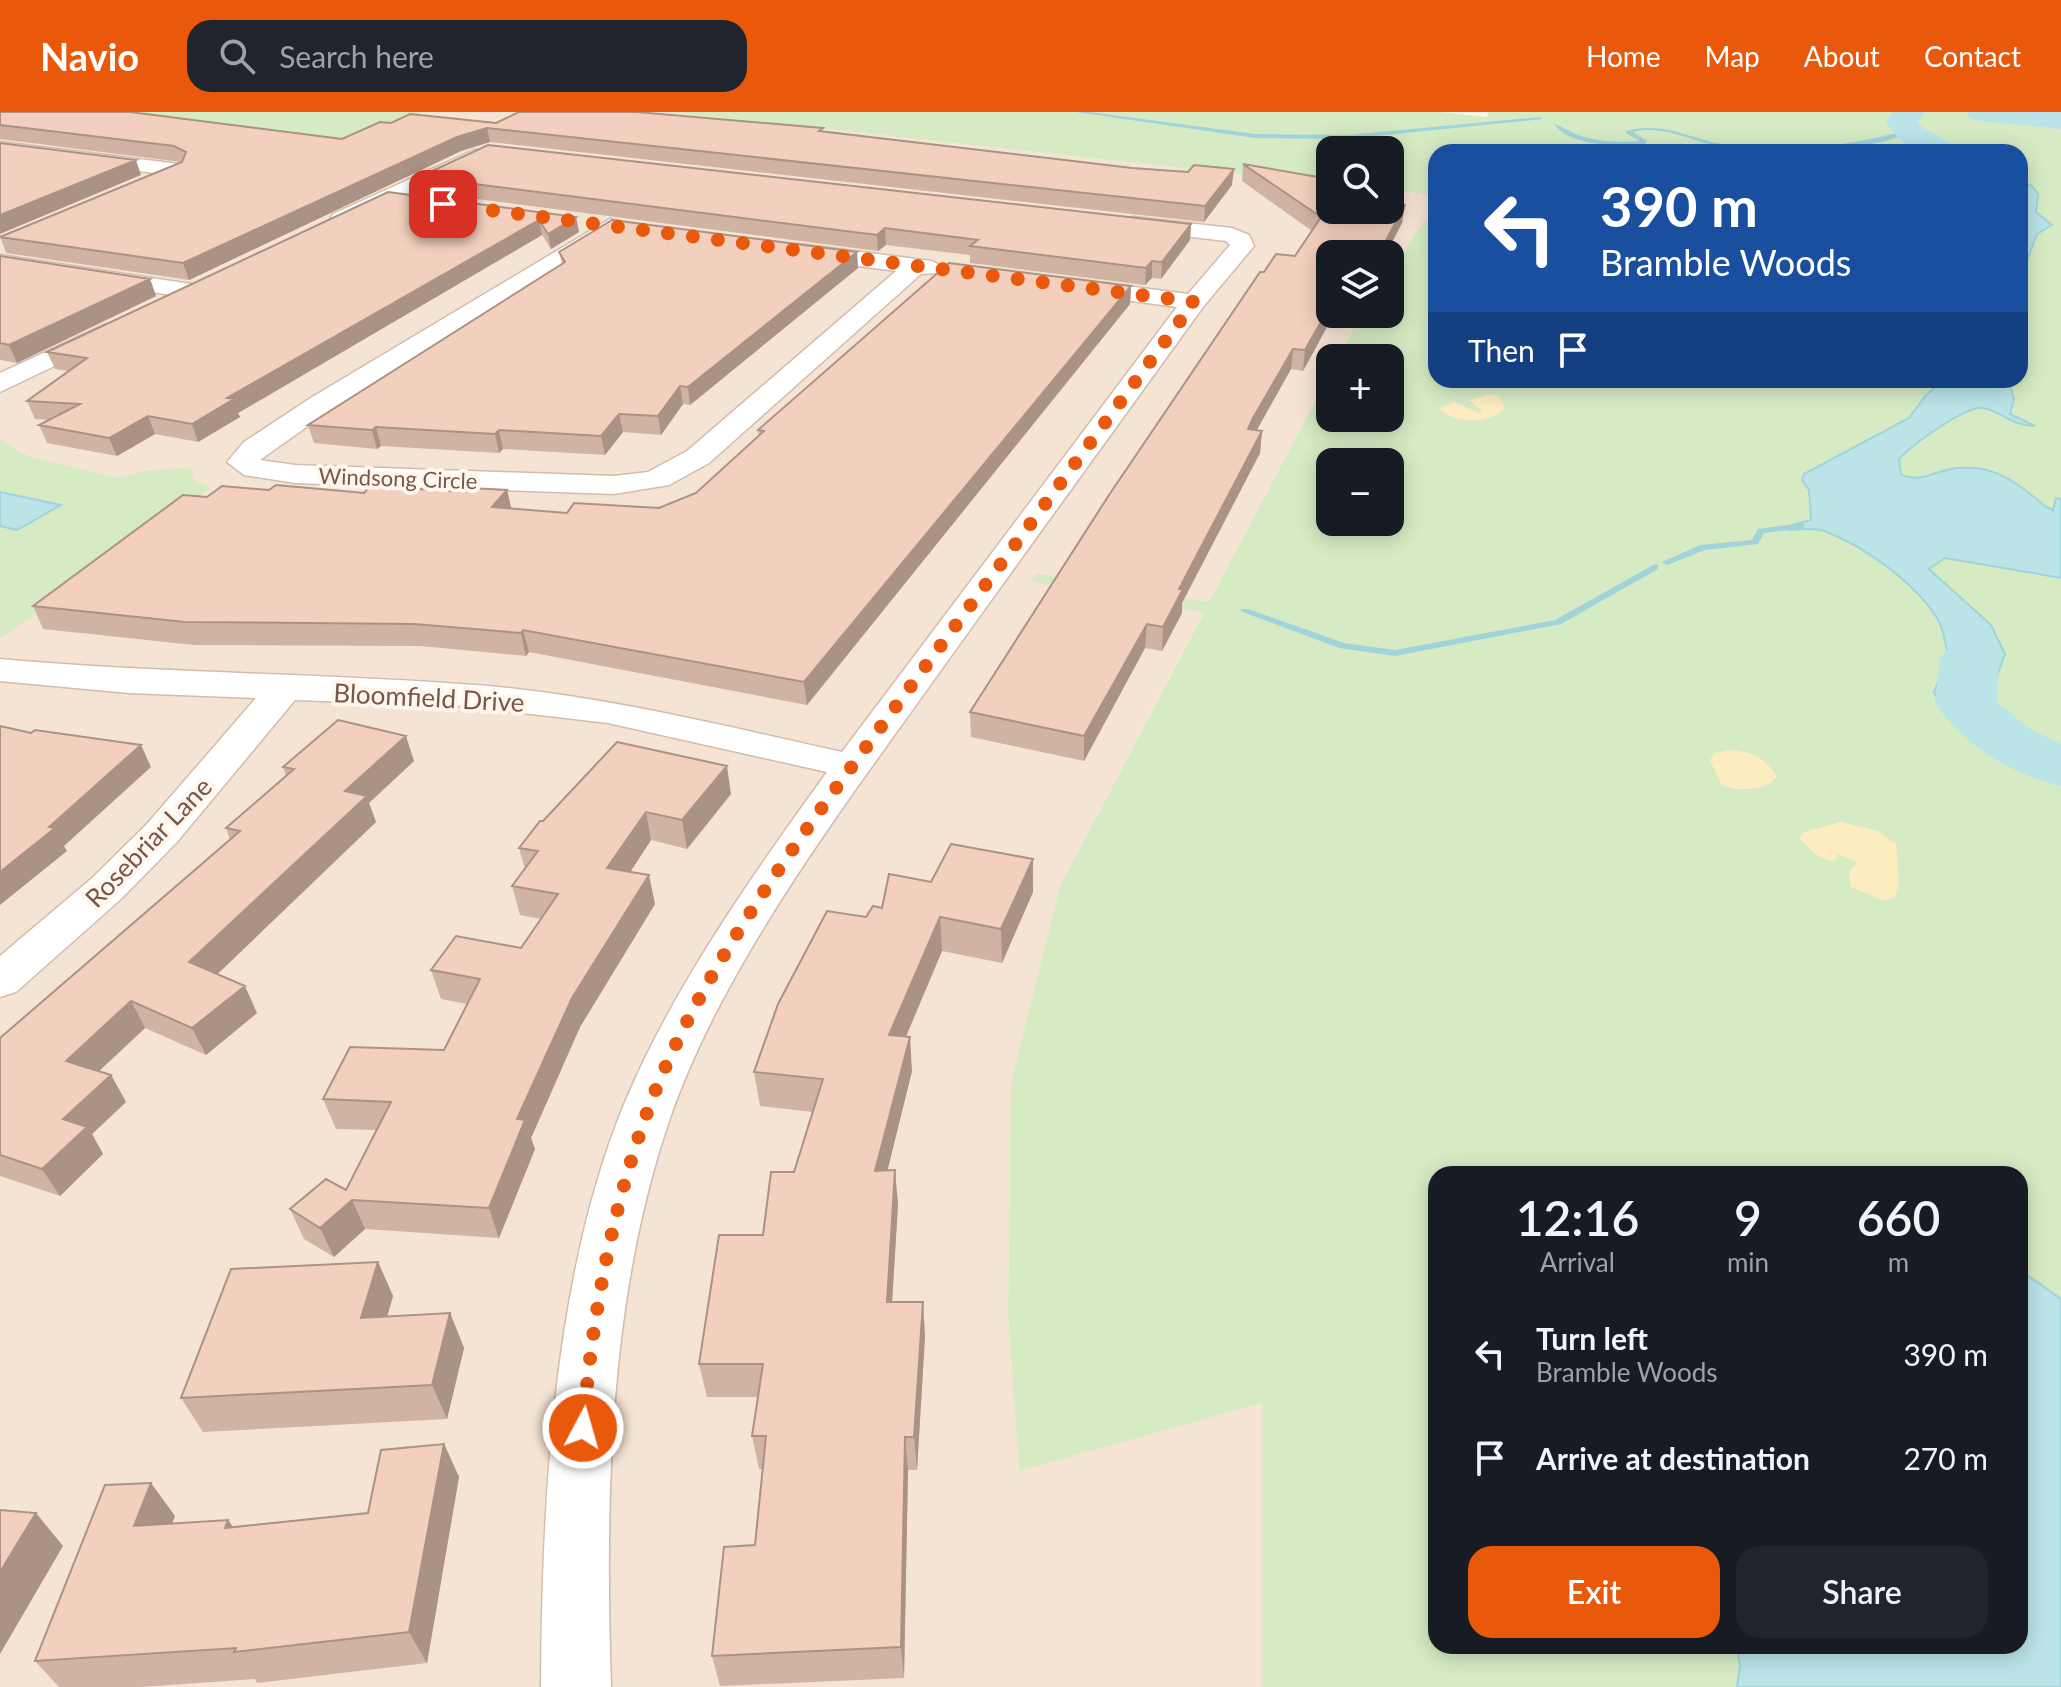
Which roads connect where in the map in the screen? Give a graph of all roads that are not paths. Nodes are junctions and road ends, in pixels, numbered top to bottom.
1 (0, 148) edge
2 (490, 151) edge
3 (138, 188) edge
4 (387, 197) junction
5 (432, 203) edge
6 (566, 220) edge
7 (1113, 222) edge
8 (610, 226) junction
9 (317, 230) edge
10 (641, 230) edge
11 (778, 248) edge
12 (0, 262) edge
13 (916, 266) junction
14 (962, 272) edge
15 (219, 277) edge
16 (1055, 284) edge
17 (191, 291) junction
18 (1194, 302) junction
19 (150, 311) edge
20 (123, 324) edge
21 (0, 384) edge
22 (0, 670) edge
23 (283, 690) junction
24 (852, 766) junction
25 (0, 981) edge
26 (576, 1687) edge

1 - 3 street
2 - 4 street
4 - 5 street
4 - 9 street
6 - 8 street
7 - 18 street
8 - 10 street
8 - 13 street, Windsong Circle
11 - 13 street
12 - 17 street
13 - 14 street
15 - 17 street
16 - 18 street
17 - 19 street
18 - 24 street
20 - 21 street
22 - 23 street, Bloomfield Drive
23 - 24 street, Bloomfield Drive
23 - 25 street, Rosebriar Lane
24 - 26 street

